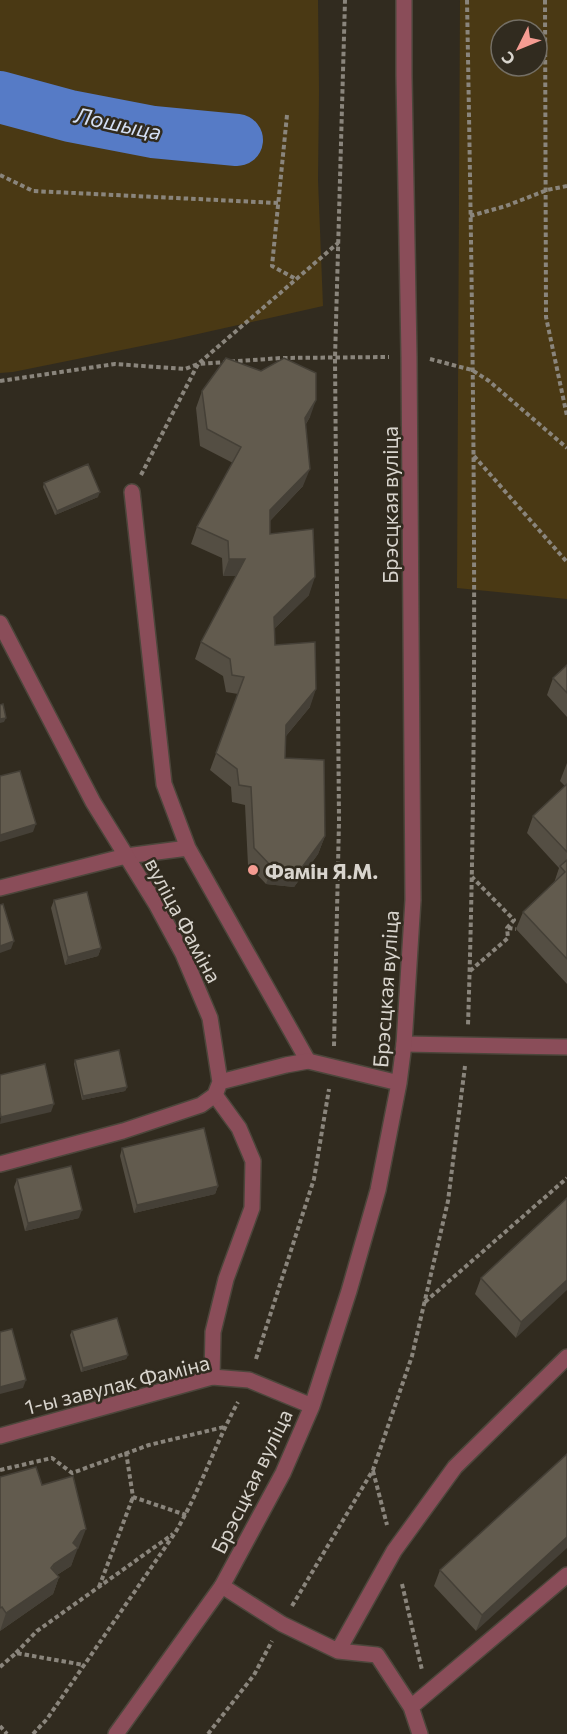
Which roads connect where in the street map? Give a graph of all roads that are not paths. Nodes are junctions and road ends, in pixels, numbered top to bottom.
1 (404, 0) edge
2 (132, 492) road end
3 (0, 623) edge
4 (188, 848) junction
5 (126, 856) junction
6 (0, 888) edge
7 (404, 1044) junction
8 (567, 1047) edge
9 (308, 1061) junction
10 (399, 1083) junction
11 (218, 1089) junction
12 (0, 1164) edge
13 (567, 1357) edge
14 (212, 1377) junction
15 (312, 1406) junction
16 (0, 1436) edge
17 (567, 1575) edge
18 (222, 1586) junction
19 (339, 1651) junction
20 (411, 1707) junction
21 (116, 1734) edge
22 (420, 1734) edge

1 - 7 street, Брэсцкая вуліца
2 - 4 street
3 - 5 street, вуліца Фаміна
4 - 5 street
4 - 9 street
5 - 6 street
5 - 11 street, вуліца Фаміна
7 - 8 street
7 - 10 street, Брэсцкая вуліца
9 - 10 street
9 - 11 street
10 - 15 street, Брэсцкая вуліца
11 - 12 street
11 - 14 street
13 - 19 street
14 - 15 street, 1-ы завулак Фаміна
14 - 16 street, 1-ы завулак Фаміна
15 - 18 street, Брэсцкая вуліца
17 - 20 street
18 - 19 street
18 - 21 street, Брэсцкая вуліца
19 - 20 street
20 - 22 street

